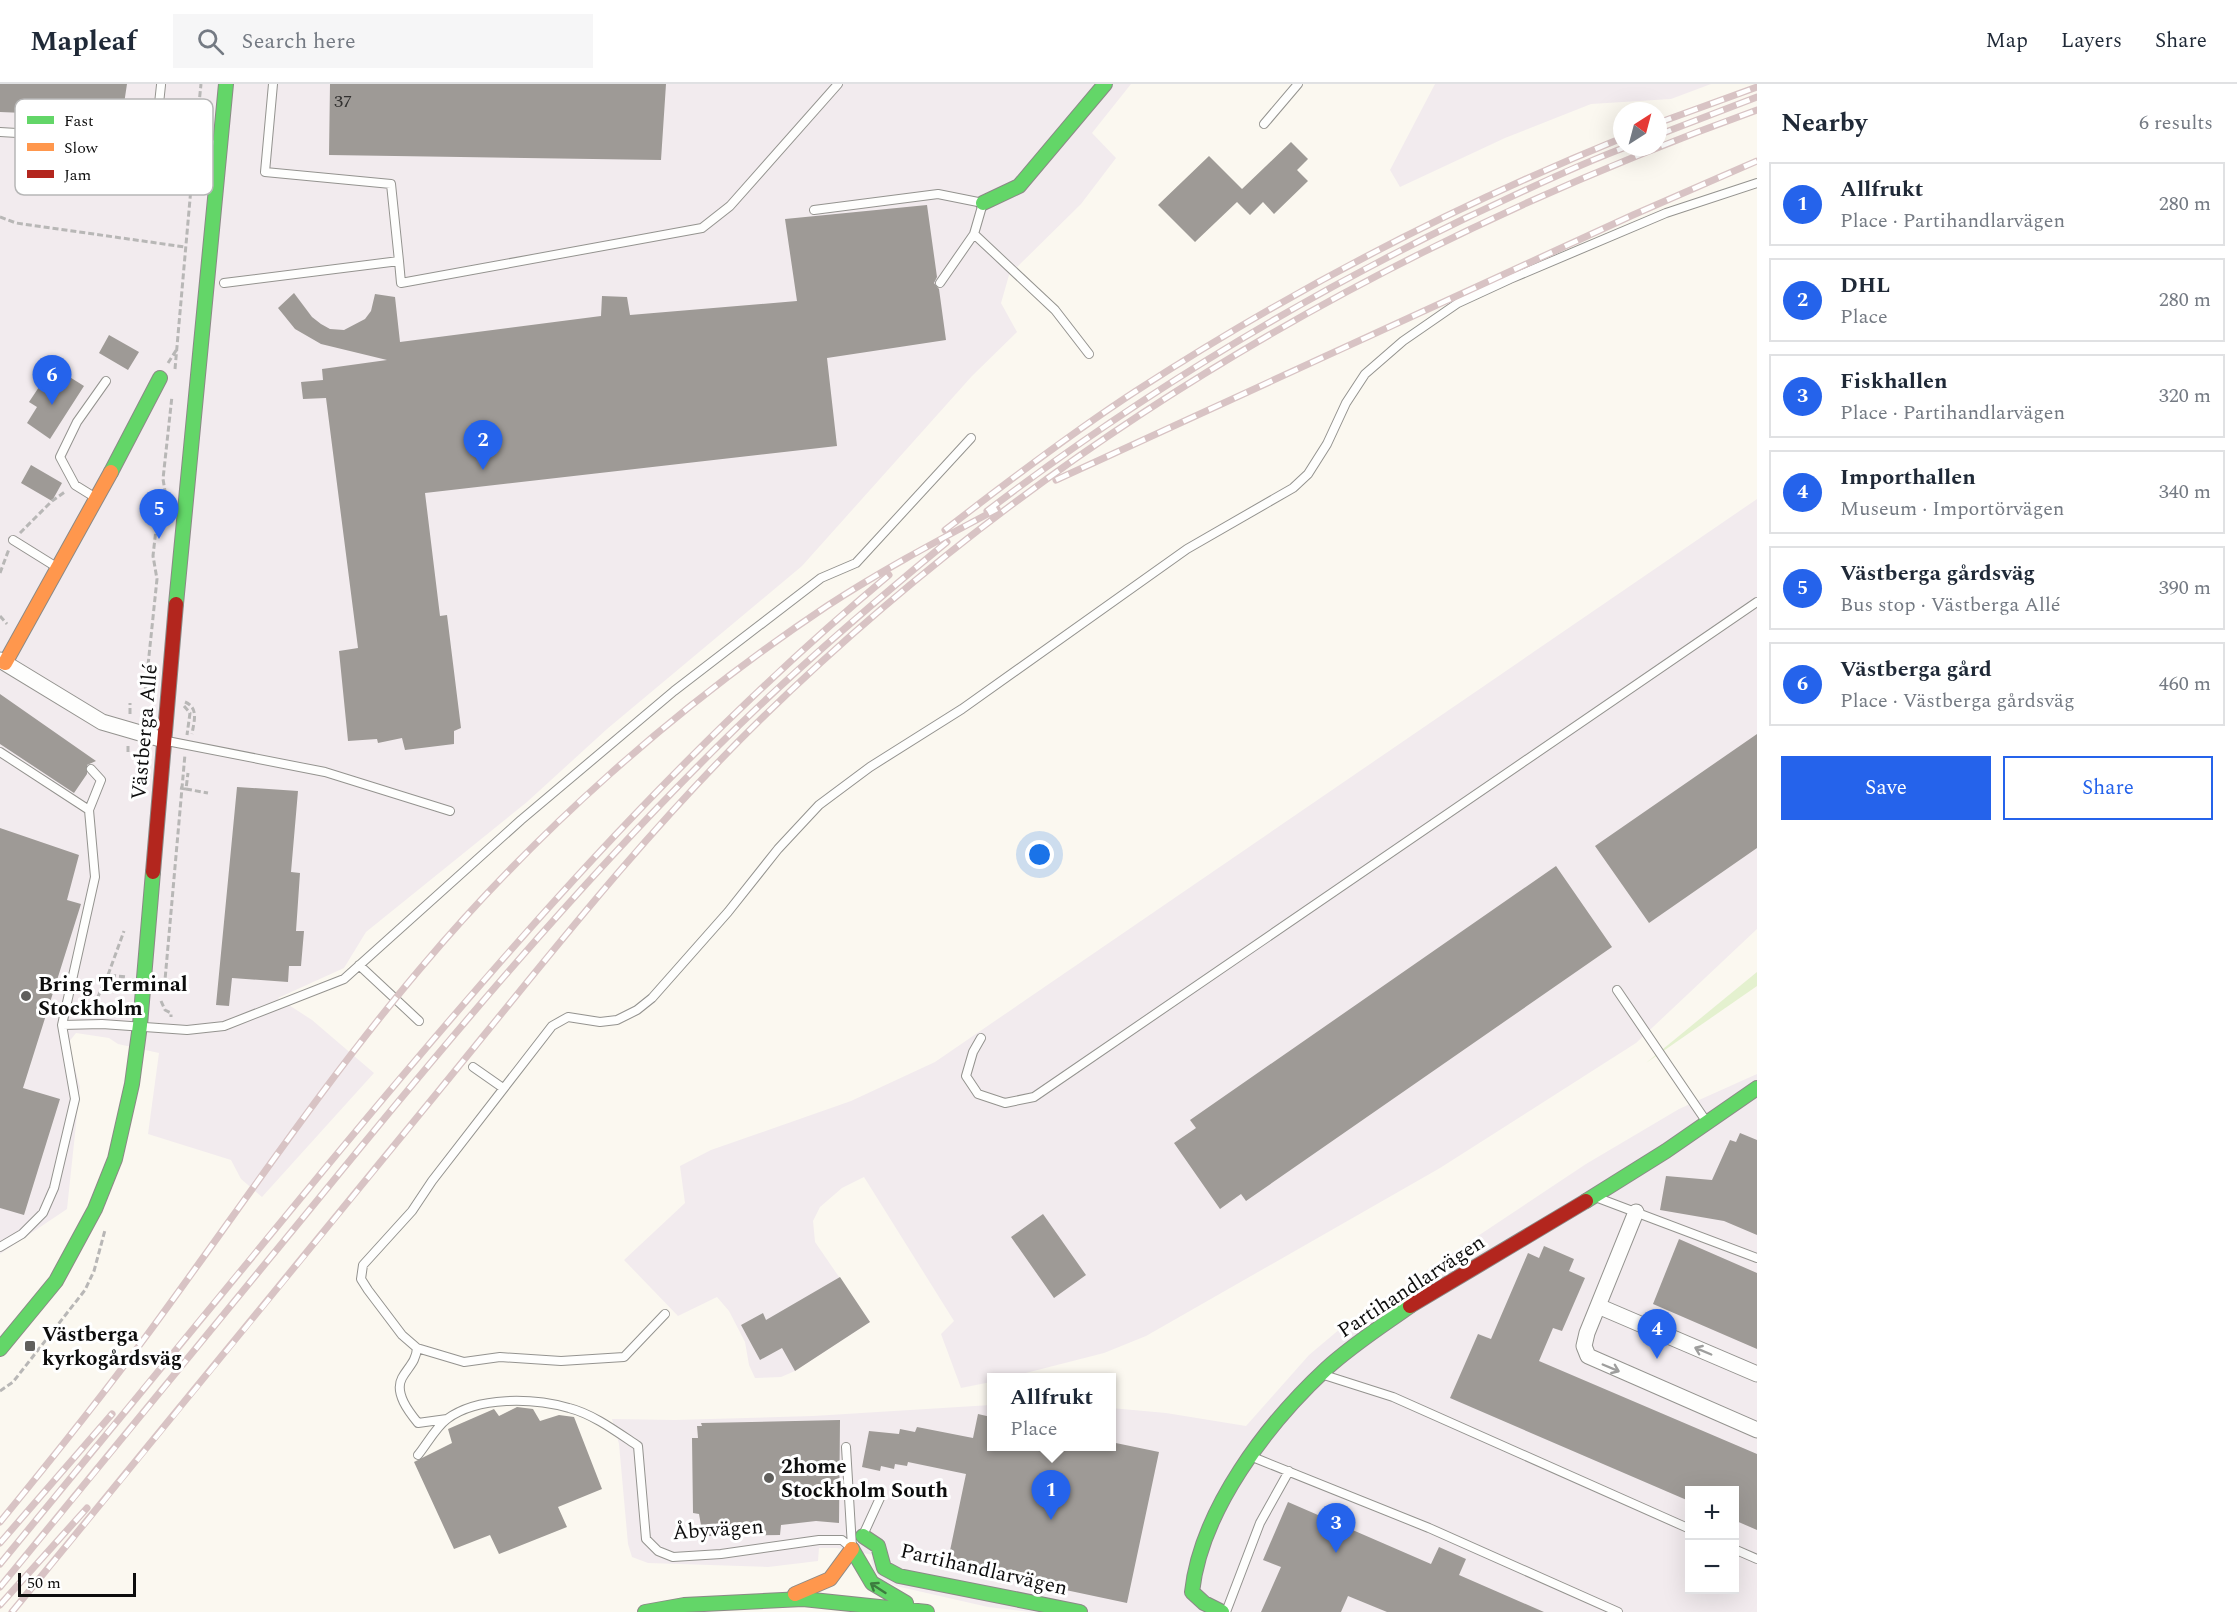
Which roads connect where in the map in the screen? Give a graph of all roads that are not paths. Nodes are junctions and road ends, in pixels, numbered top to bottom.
1 (226, 84) edge
2 (273, 84) edge
3 (838, 84) edge
4 (1105, 84) edge
5 (1298, 84) edge
6 (1264, 124) dead end
7 (0, 132) edge
8 (15, 133) edge
9 (213, 144) edge
10 (221, 145) junction
11 (1757, 183) edge
12 (983, 203) junction
13 (814, 210) dead end
14 (974, 234) junction
15 (399, 261) junction
16 (224, 283) dead end
17 (940, 283) dead end
18 (1089, 354) dead end
19 (160, 378) road end
20 (106, 381) dead end
21 (971, 438) dead end
22 (97, 499) junction
23 (13, 540) road end
24 (59, 569) junction
25 (1757, 602) edge
26 (3, 662) edge
27 (164, 740) junction
28 (0, 752) edge
29 (91, 769) dead end
30 (89, 810) junction
31 (450, 811) dead end
32 (359, 965) junction
33 (1617, 990) dead end
34 (419, 1021) dead end
35 (62, 1025) junction
36 (140, 1025) junction
37 (981, 1038) dead end
38 (473, 1067) dead end
39 (503, 1088) junction
40 (1757, 1088) edge
41 (1707, 1122) junction
42 (1594, 1197) junction
43 (1636, 1212) junction
44 (0, 1246) edge
45 (1757, 1258) edge
46 (1598, 1306) junction
47 (665, 1314) dead end
48 (417, 1348) junction
49 (0, 1349) edge
50 (1320, 1374) junction
51 (1757, 1374) edge
52 (447, 1419) junction
53 (1757, 1430) edge
54 (846, 1447) dead end
55 (418, 1455) dead end
56 (1253, 1457) junction
57 (1288, 1471) junction
58 (880, 1498) dead end
59 (1685, 1527) edge
60 (863, 1536) junction
61 (852, 1549) junction
62 (1739, 1552) edge
63 (1757, 1560) edge
64 (777, 1599) junction
65 (1200, 1608) edge
66 (924, 1611) edge
67 (645, 1612) edge
68 (1080, 1612) edge
69 (1224, 1612) edge
70 (1618, 1612) edge

1 - 10 street, Västberga Allé
2 - 15 lane
3 - 15 lane
4 - 12 street
5 - 6 lane
7 - 8 lane
9 - 10 lane
10 - 27 street, Västberga Allé
11 - 39 lane
12 - 13 lane
12 - 14 lane
14 - 17 lane
14 - 18 lane
15 - 16 lane
19 - 22 street
20 - 22 lane
21 - 32 lane
22 - 24 street
23 - 24 lane
24 - 26 street
25 - 37 lane
26 - 27 street
27 - 31 lane
27 - 36 street, Västberga Allé
28 - 30 lane
29 - 30 lane
30 - 35 lane
32 - 34 lane
32 - 36 lane
33 - 41 lane
35 - 36 lane
35 - 44 lane
36 - 49 street, Västberga Allé
38 - 39 lane
39 - 48 lane
40 - 41 street, Partihandlarvägen
41 - 42 street, Partihandlarvägen
42 - 43 lane
42 - 50 street, Partihandlarvägen
43 - 45 lane
43 - 46 street
51 -> 46 street
46 -> 53 street
47 - 48 lane
48 - 52 lane
50 - 56 street, Partihandlarvägen
50 - 59 lane
52 - 55 lane
52 - 61 lane, Åbyvägen
54 - 61 lane
56 - 57 lane
56 - 65 street, Partihandlarvägen
57 - 69 lane
57 - 70 lane
58 - 60 lane
60 - 61 lane
60 - 68 street, Partihandlarvägen
61 - 64 street
66 -> 61 street
62 - 63 lane
64 - 66 street
64 - 67 street
65 - 69 street, Partihandlarvägen

